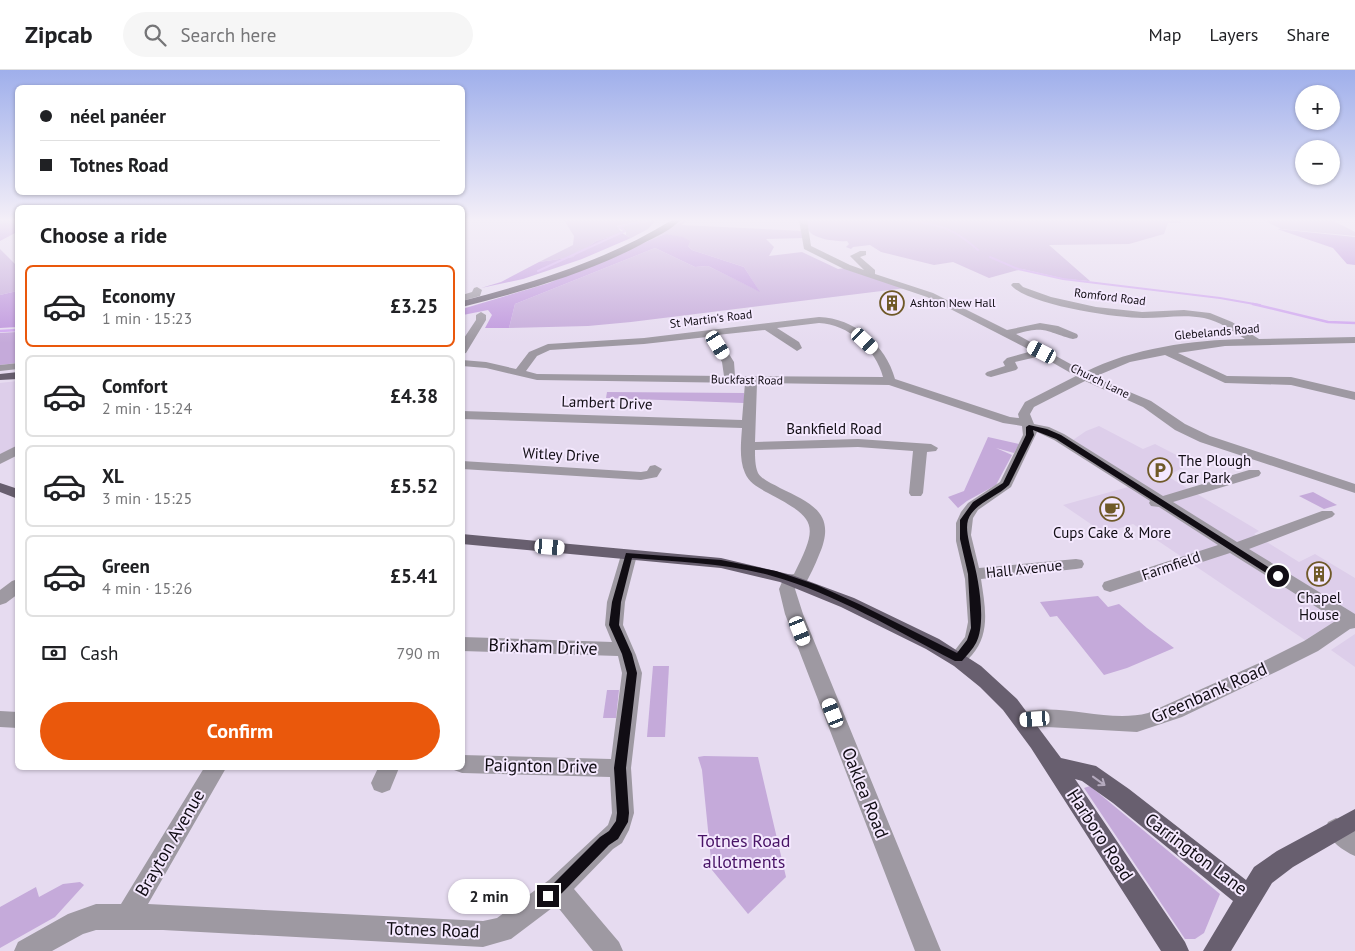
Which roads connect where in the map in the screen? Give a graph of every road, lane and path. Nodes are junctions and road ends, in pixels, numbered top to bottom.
1 (597, 261) edge
2 (833, 261) edge
3 (860, 261) edge
4 (867, 273) junction
5 (1016, 285) dead end
6 (477, 290) dead end
7 (465, 297) edge
8 (465, 303) edge
9 (478, 316) dead end
10 (767, 326) junction
11 (710, 333) junction
12 (1006, 334) junction
13 (1072, 336) dead end
14 (1256, 342) junction
15 (1352, 342) edge
16 (465, 346) edge
17 (796, 348) dead end
18 (1166, 350) junction
19 (1042, 352) junction
20 (465, 362) edge
21 (15, 366) edge
22 (0, 368) edge
23 (518, 374) junction
24 (991, 374) dead end
25 (15, 375) edge
26 (1086, 376) junction
27 (0, 377) edge
28 (730, 380) junction
29 (749, 380) junction
30 (890, 381) junction
31 (1355, 396) edge
32 (465, 415) edge
33 (750, 424) junction
34 (1028, 425) junction
35 (749, 446) junction
36 (15, 451) edge
37 (0, 460) edge
38 (465, 466) edge
39 (655, 469) dead end
40 (1254, 473) dead end
41 (0, 487) edge
42 (1355, 489) edge
43 (916, 493) dead end
44 (15, 494) edge
45 (1154, 503) junction
46 (1327, 514) dead end
47 (465, 540) edge
48 (1232, 547) junction
49 (629, 555) junction
50 (1076, 564) dead end
51 (973, 574) junction
52 (795, 580) junction
53 (1110, 586) dead end
54 (15, 588) edge
55 (0, 600) edge
56 (1355, 622) edge
57 (465, 644) edge
58 (624, 650) junction
59 (958, 658) junction
60 (0, 719) edge
61 (15, 720) edge
62 (1023, 720) junction
63 (465, 764) edge
64 (1054, 765) junction
65 (620, 768) junction
66 (214, 770) edge
67 (1346, 824) edge
68 (1355, 845) edge
69 (558, 888) junction
70 (1249, 898) junction
71 (127, 918) junction
72 (27, 951) edge
73 (610, 951) edge
74 (928, 951) edge
75 (1176, 951) edge
76 (1216, 951) edge

1 - 8 main road
2 - 4 street, Church Lane
3 - 4 street
4 - 12 street, Church Lane
5 - 14 street, Romford Road
6 - 7 street
9 - 16 street
10 - 11 street, St Martin's Road
10 - 17 street
10 - 30 street, St Martin's Road
11 - 23 street, St Martin's Road
11 - 28 street
12 - 13 street
12 - 19 street, Church Lane
14 - 15 street, Glebelands Road
14 - 18 street, Glebelands Road
18 - 26 street, Glebelands Road
18 - 31 street
19 - 24 street
19 - 26 street, Church Lane
20 - 23 street, Buckfast Road
21 - 22 street
23 - 28 street, Buckfast Road
25 - 27 main road
26 - 34 street, Glebelands Road
26 - 42 street, Church Lane
28 - 29 street, Buckfast Road
29 - 30 street, Buckfast Road
29 - 33 street
30 - 34 street, Buckfast Road
32 - 33 street, Lambert Drive
33 - 35 street
34 - 45 street, Buckfast Road
34 - 51 street, Glebelands Road
35 - 43 street, Bankfield Road
35 - 52 street
36 - 37 street
38 - 39 street, Witley Drive
40 - 45 street
41 - 44 main road
45 - 48 street, Buckfast Road
46 - 48 street, Farmfield
47 - 49 main road
48 - 53 street, Farmfield
48 - 56 street, Buckfast Road
49 - 52 main road
49 - 58 street, Totnes Road
50 - 51 street, Hall Avenue
51 - 59 street, Glebelands Road
52 - 59 main road
52 - 74 street, Oaklea Road
54 - 55 street
56 - 62 street, Greenbank Road
57 - 58 street, Brixham Drive
58 - 65 street, Totnes Road
59 - 62 main road
60 - 61 street
62 - 64 main road, Harboro Road
63 - 65 street, Paignton Drive
64 -> 70 main road, Carrington Lane
64 - 75 main road, Harboro Road
65 - 69 street, Totnes Road
66 - 71 street, Brayton Avenue
67 - 68 street
67 - 70 main road, Carrington Lane
69 - 71 street, Totnes Road
69 - 73 street
70 - 76 main road
71 - 72 street, Totnes Road

